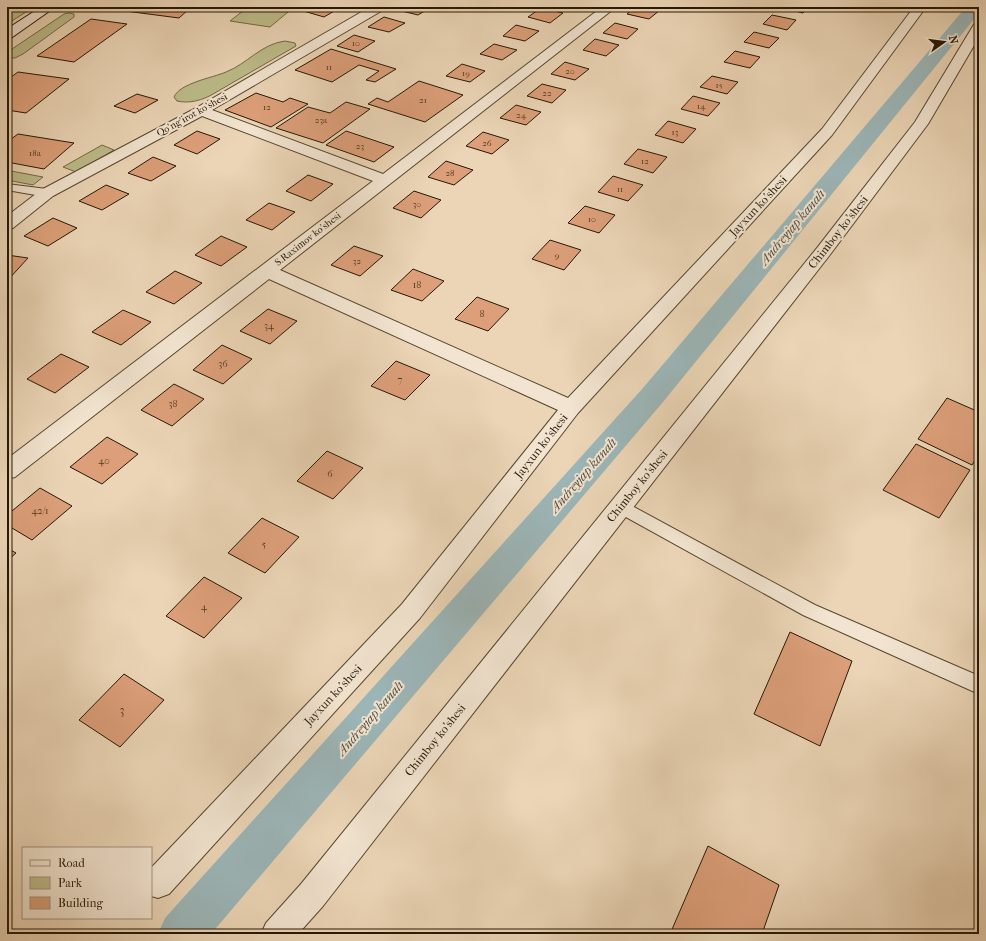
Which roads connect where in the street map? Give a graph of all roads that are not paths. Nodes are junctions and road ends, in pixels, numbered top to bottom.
1 (49, 7) edge
2 (379, 7) edge
3 (610, 7) edge
4 (920, 7) edge
5 (979, 26) edge
6 (7, 34) edge
7 (201, 111) junction
8 (385, 180) junction
9 (7, 187) edge
10 (47, 193) junction
11 (7, 224) edge
12 (266, 271) junction
13 (571, 408) junction
14 (7, 471) edge
15 (621, 506) junction
16 (979, 685) edge
17 (158, 883) dead end
18 (278, 934) edge

1 - 6 street
2 - 7 street, Qo'ng'irot ko'shesi
3 - 8 street, S.Raximov ko'shesi
4 - 13 street, Jayxun ko'shesi
5 - 15 street, Chimboy ko'shesi
7 - 8 street
7 - 10 street, Qo'ng'irot ko'shesi
8 - 12 street, S.Raximov ko'shesi
9 - 10 lane
10 - 11 street, Qo'ng'irot ko'shesi
12 - 13 street
12 - 14 street, S.Raximov ko'shesi
13 - 17 street, Jayxun ko'shesi
15 - 16 lane
15 - 18 street, Chimboy ko'shesi

